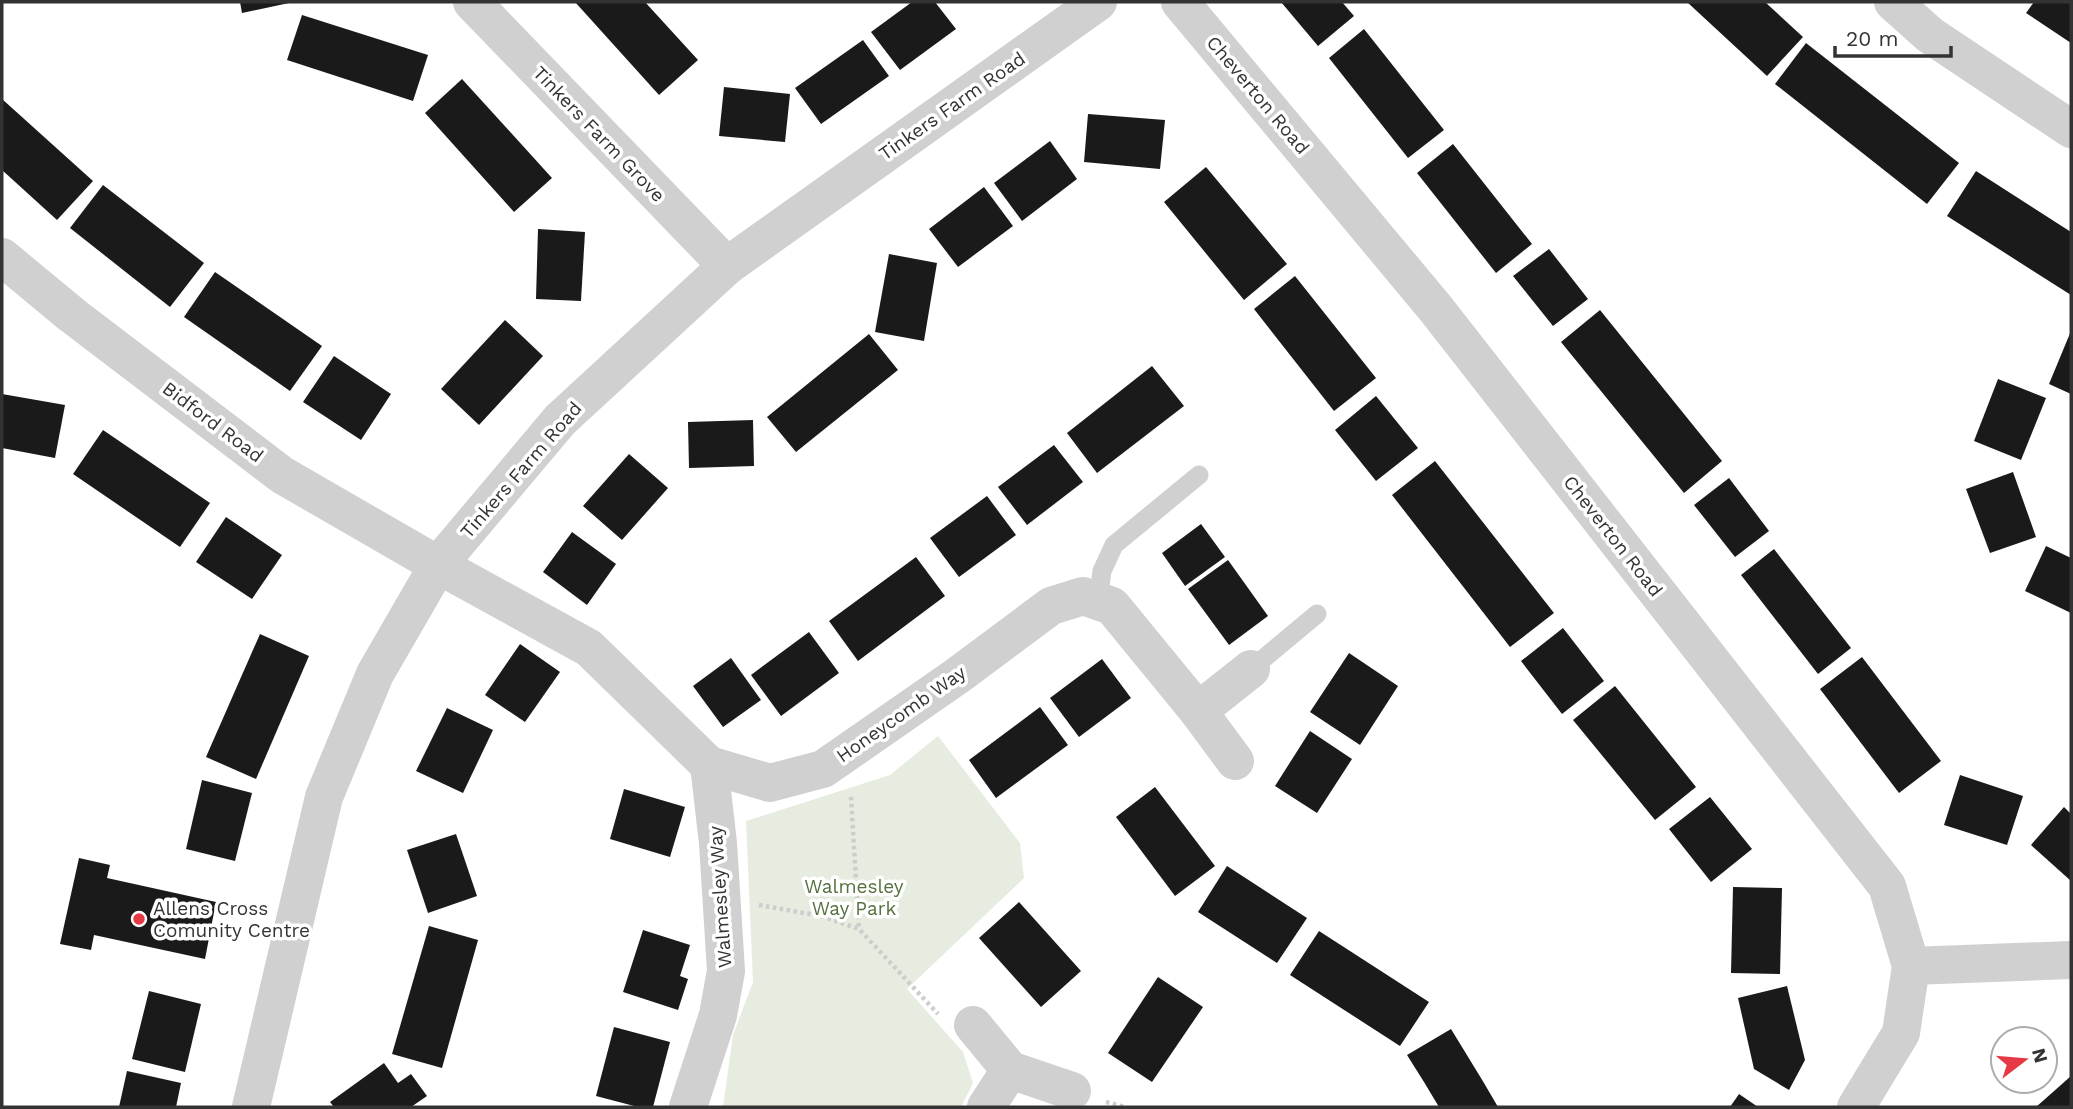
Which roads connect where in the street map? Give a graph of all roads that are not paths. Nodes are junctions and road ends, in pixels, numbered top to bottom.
1 (472, 2) edge
2 (1098, 2) edge
3 (1180, 2) edge
4 (1893, 2) edge
5 (2071, 129) edge
6 (2, 257) edge
7 (727, 266) junction
8 (1199, 475) dead end
9 (438, 565) junction
10 (1098, 601) junction
11 (1317, 614) dead end
12 (1251, 669) joint
13 (1198, 711) junction
14 (1235, 761) dead end
15 (709, 765) junction
16 (2071, 960) edge
17 (1911, 966) junction
18 (973, 1025) road end
19 (1010, 1070) junction
20 (1072, 1091) dead end
21 (251, 1107) edge
22 (688, 1107) edge
23 (986, 1107) edge
24 (1856, 1107) edge

1 - 7 street, Tinkers Farm Grove
2 - 7 street, Tinkers Farm Road
3 - 17 street, Cheverton Road
4 - 5 street
6 - 9 street, Bidford Road
7 - 9 street, Tinkers Farm Road
8 - 10 lane
9 - 15 street, Honeycomb Way
9 - 21 street, Tinkers Farm Road
10 - 13 street
10 - 15 street, Honeycomb Way
11 - 12 lane
12 - 13 street
13 - 14 street
15 - 22 street, Walmesley Way
16 - 17 street
17 - 24 street
18 - 19 street
19 - 20 street
19 - 23 street

